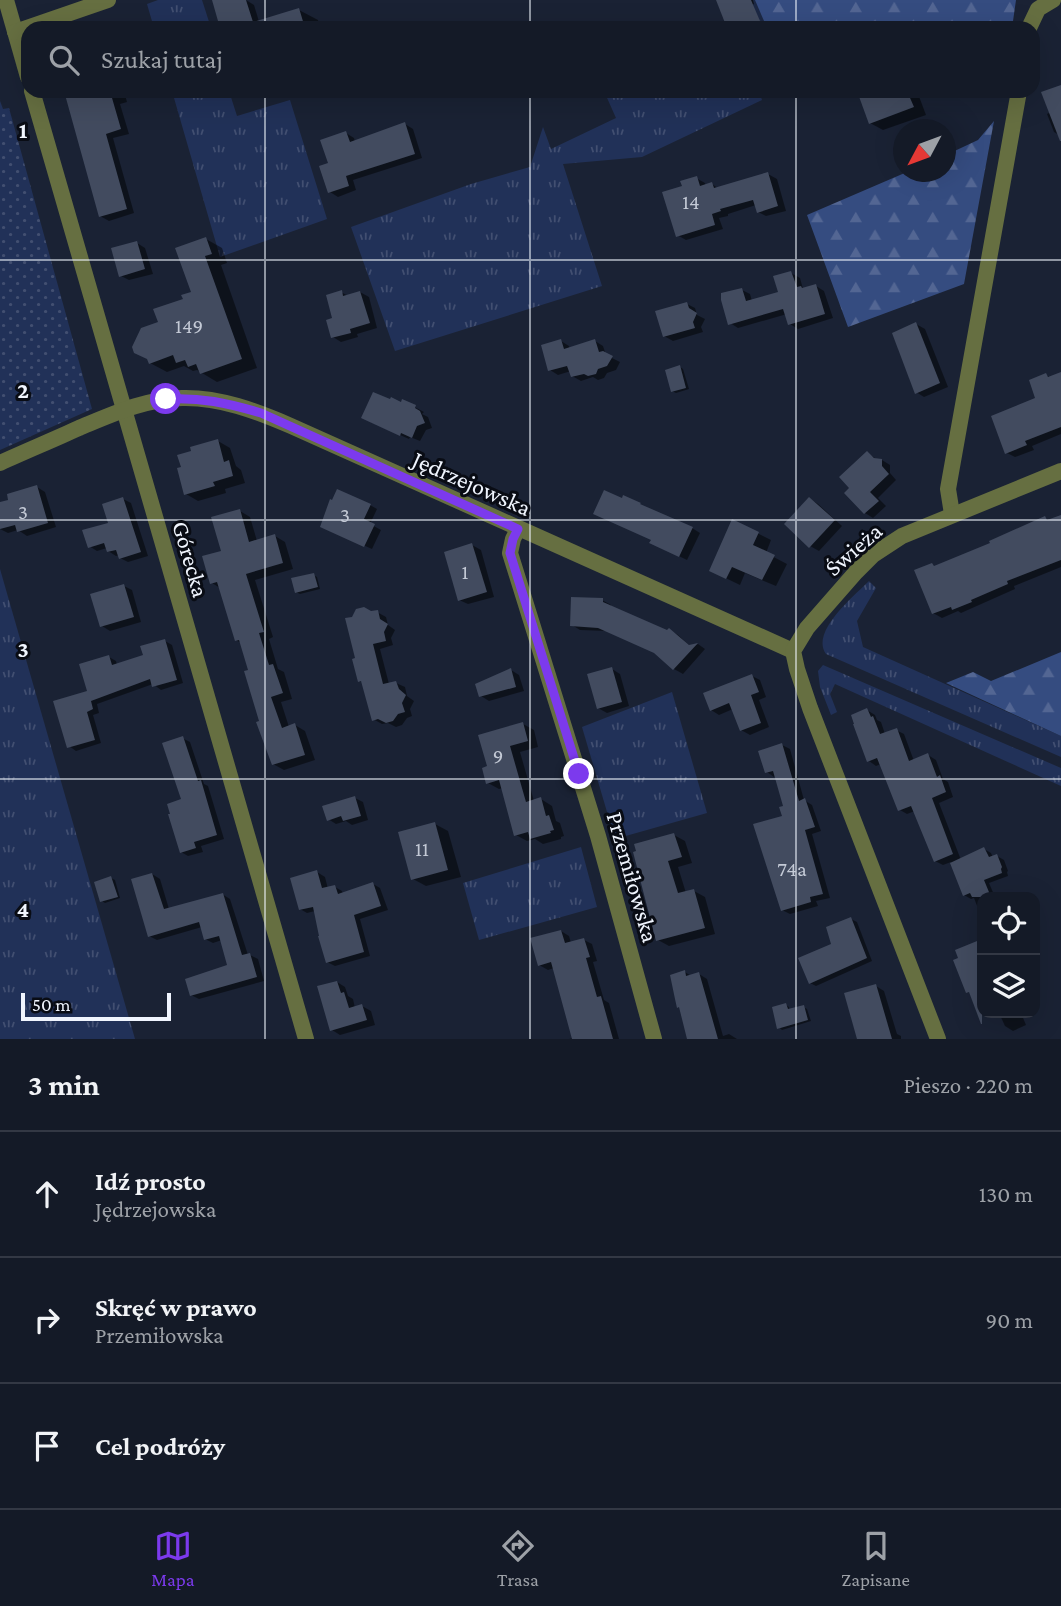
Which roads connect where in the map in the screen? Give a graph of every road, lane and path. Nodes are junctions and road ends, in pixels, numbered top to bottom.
1 (6, 0) edge
2 (108, 0) edge
3 (1053, 0) edge
4 (47, 21) edge
5 (1032, 21) edge
6 (21, 30) edge
7 (15, 32) junction
8 (21, 53) edge
9 (34, 98) edge
10 (1018, 98) edge
11 (124, 409) junction
12 (0, 463) edge
13 (1061, 471) edge
14 (952, 514) junction
15 (518, 529) junction
16 (793, 651) junction
17 (306, 1039) edge
18 (654, 1039) edge
19 (938, 1039) edge

1 - 7 street
2 - 4 street
3 - 5 street
6 - 7 street
7 - 8 street
9 - 11 street, Górecka
10 - 14 street
11 - 12 street, Jędrzejowska
11 - 15 street, Jędrzejowska
11 - 17 street, Górecka
13 - 14 street, Świeża
14 - 16 street, Świeża
15 - 16 street, Jędrzejowska
15 - 18 street, Przemiłowska
16 - 19 street

